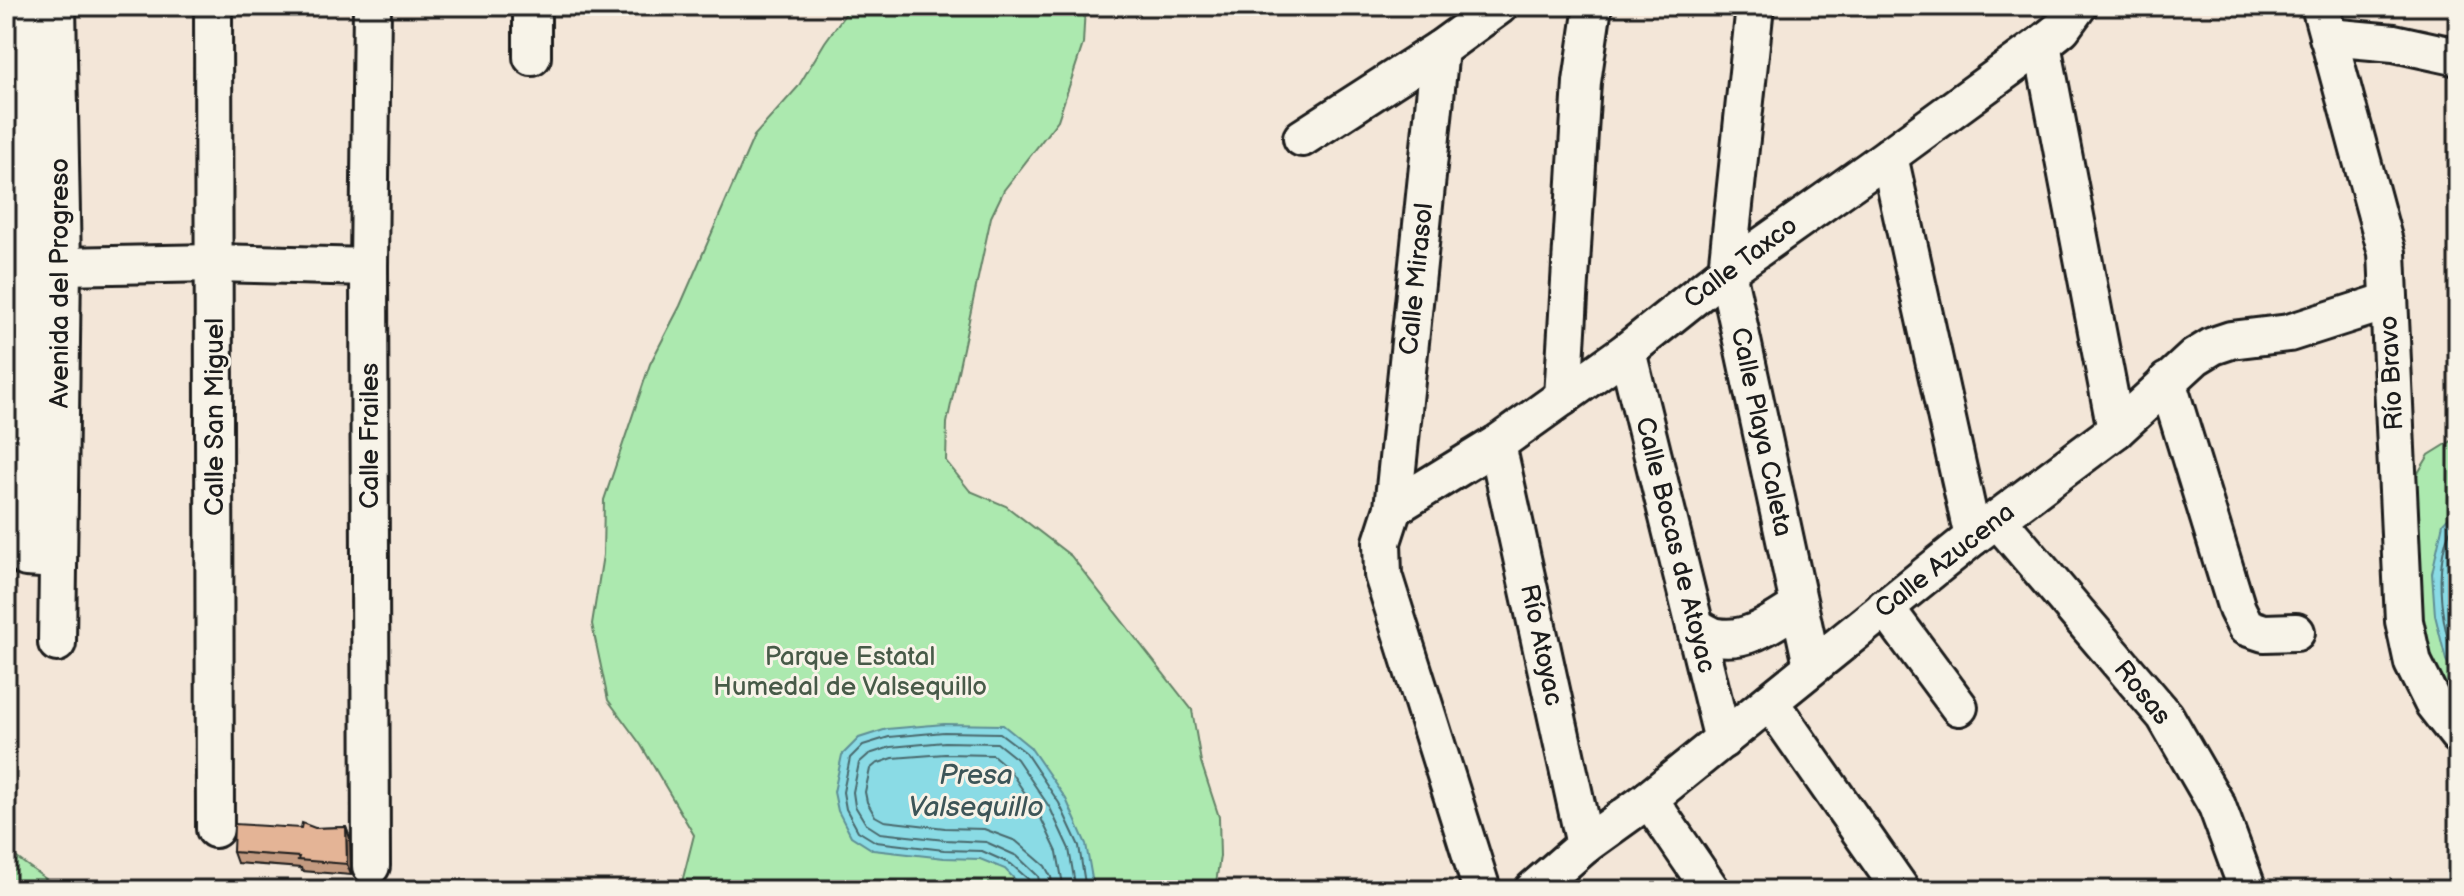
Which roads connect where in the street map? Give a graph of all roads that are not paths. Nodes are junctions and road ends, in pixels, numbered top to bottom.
1 (213, 6) edge
2 (372, 6) edge
3 (532, 6) edge
4 (1499, 6) edge
5 (1755, 6) edge
6 (2078, 6) edge
7 (34, 12) edge
8 (1591, 14) edge
9 (2324, 21) edge
10 (2042, 44) junction
11 (1440, 49) junction
12 (532, 57) dead end
13 (2458, 57) edge
14 (1302, 138) dead end
15 (1889, 156) junction
16 (45, 262) junction
17 (214, 263) junction
18 (369, 267) junction
19 (1727, 271) junction
20 (2389, 301) junction
21 (1627, 351) junction
22 (2167, 381) junction
23 (1563, 397) junction
24 (2116, 430) junction
25 (1497, 444) junction
26 (1393, 508) junction
27 (1986, 528) junction
28 (1799, 606) junction
29 (1885, 607) junction
30 (1695, 626) junction
31 (2296, 632) dead end
32 (57, 643) dead end
33 (1812, 665) junction
34 (1770, 702) junction
35 (1959, 707) dead end
36 (2458, 735) edge
37 (1723, 740) junction
38 (1649, 799) junction
39 (215, 829) dead end
40 (1585, 845) junction
41 (371, 866) dead end
42 (1482, 890) edge
43 (1533, 890) edge
44 (1711, 890) edge
45 (1901, 890) edge
46 (2248, 890) edge

1 - 17 street, Calle San Miguel
2 - 18 street, Calle Frailes
3 - 12 street
4 - 11 street
5 - 19 street, Calle Playa Caleta
6 - 10 street, Calle Taxco
7 - 16 street, Avenida del Progreso
8 - 23 street
9 - 13 street
9 - 20 street, Río Bravo
10 - 15 street, Calle Taxco
10 - 24 street
11 - 14 street
11 - 26 street, Calle Mirasol
15 - 19 street, Calle Taxco
15 - 27 street
16 - 17 street
16 - 32 street, Avenida del Progreso
17 - 18 street
17 - 39 street, Calle San Miguel
18 - 41 street, Calle Frailes
19 - 21 street, Calle Taxco
19 - 28 street, Calle Playa Caleta
20 - 22 street, Calle Azucena
20 - 36 street, Río Bravo
21 - 23 street, Calle Taxco
21 - 30 street, Calle Bocas de Atoyac
22 - 24 street, Calle Azucena
22 - 31 street
23 - 25 street, Calle Taxco
24 - 27 street, Calle Azucena
25 - 26 street, Calle Taxco
25 - 40 street, Río Atoyac
26 - 42 street, Calle Mirasol
27 - 29 street, Calle Azucena
27 - 46 street, Rosas
28 - 30 street
28 - 33 street, Calle Playa Caleta
29 - 33 street, Calle Azucena
29 - 35 street
30 - 37 street, Calle Bocas de Atoyac
33 - 34 street, Calle Azucena
34 - 37 street, Calle Azucena
34 - 45 street
37 - 38 street, Calle Azucena
38 - 40 street, Calle Azucena
38 - 44 street
40 - 43 street, Calle Azucena

